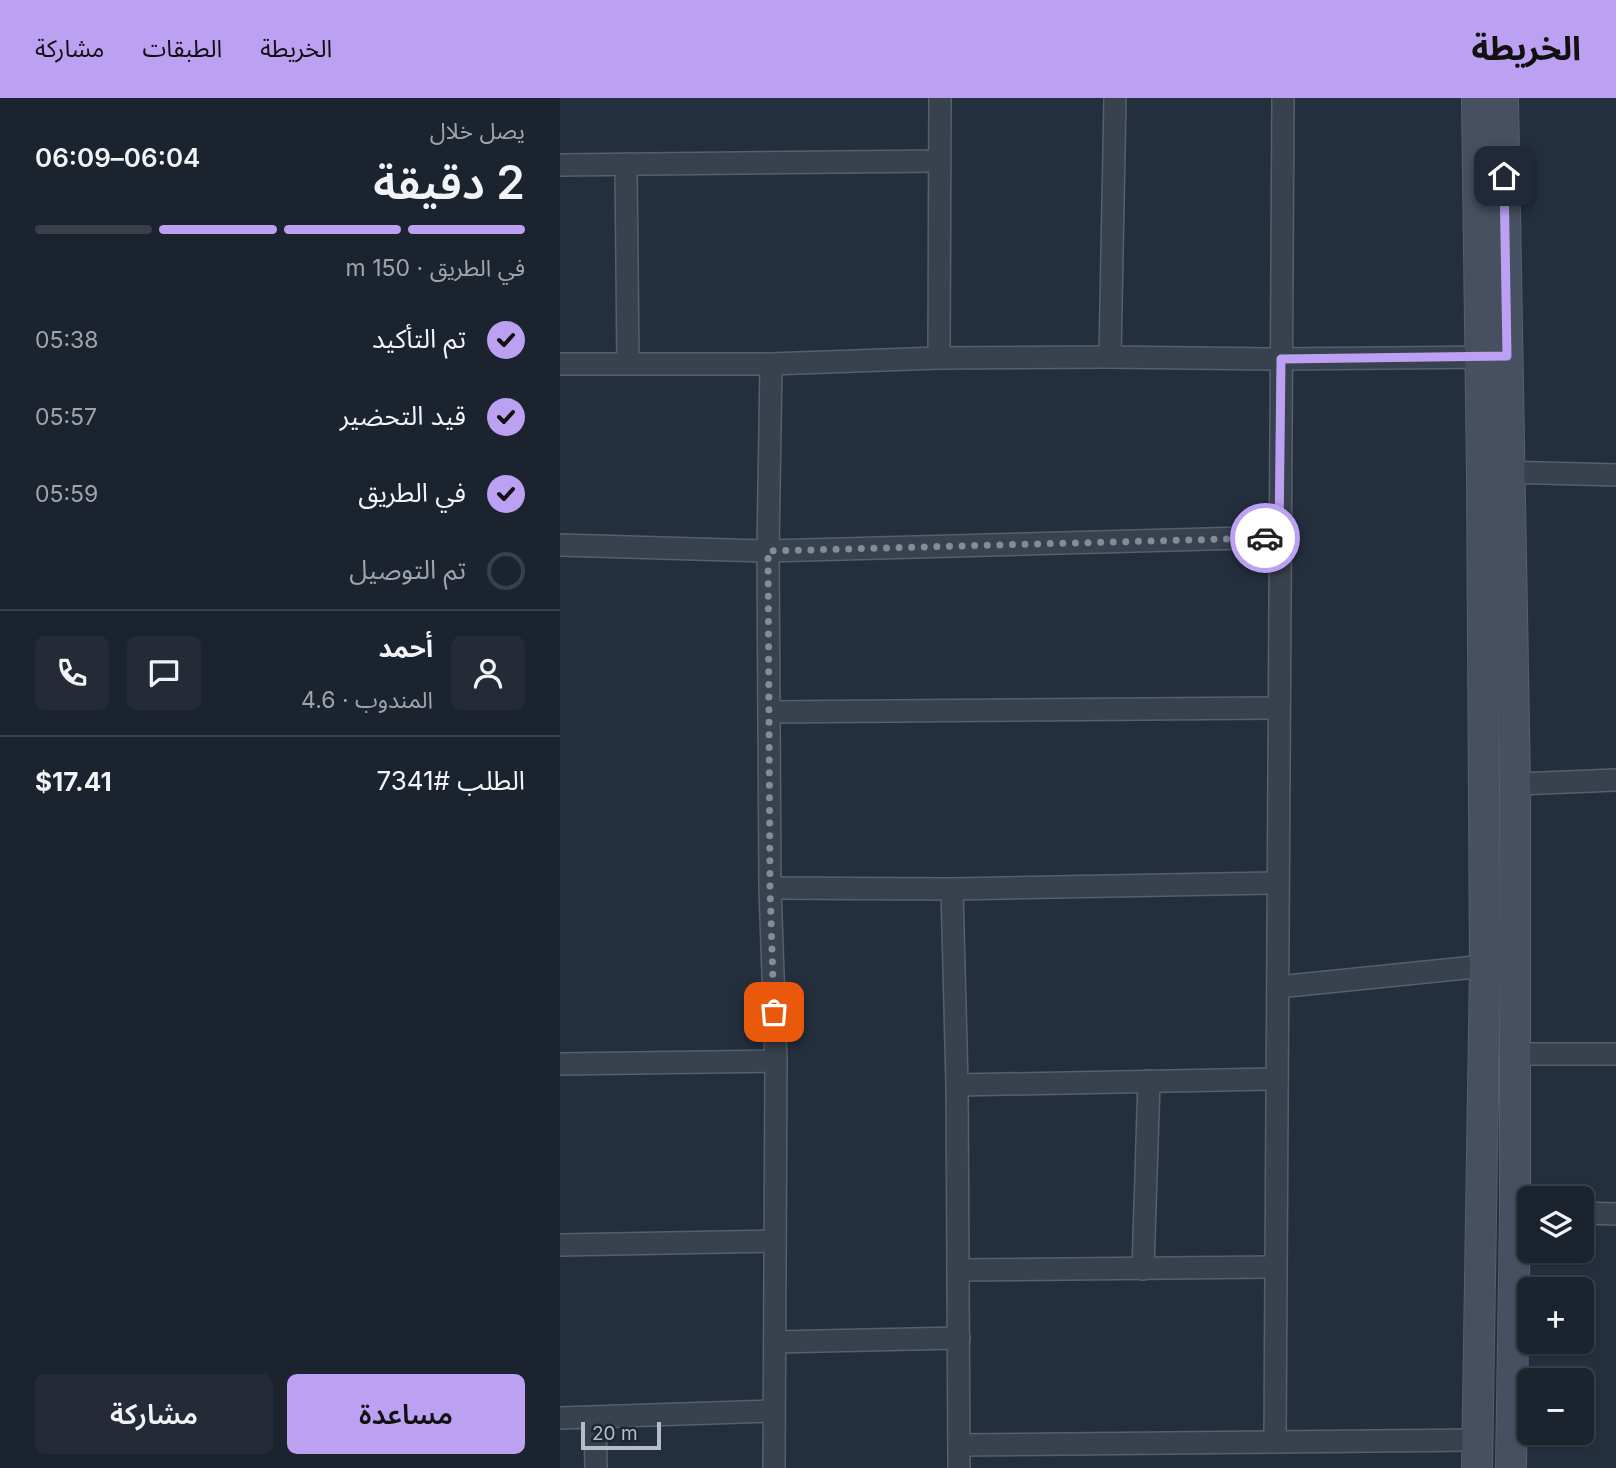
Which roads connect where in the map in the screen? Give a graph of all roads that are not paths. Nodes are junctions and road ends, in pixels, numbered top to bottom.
1 (940, 98) edge
2 (1115, 98) edge
3 (1283, 98) edge
4 (1476, 98) edge
5 (1503, 98) edge
6 (939, 161) junction
7 (626, 164) junction
8 (560, 165) edge
9 (1110, 357) junction
10 (1494, 357) junction
11 (939, 358) junction
12 (1281, 359) junction
13 (628, 363) junction
14 (560, 364) edge
15 (771, 364) junction
16 (1508, 472) junction
17 (1616, 475) edge
18 (1279, 537) junction
19 (560, 545) edge
20 (768, 551) junction
21 (1278, 708) junction
22 (769, 712) junction
23 (1616, 780) edge
24 (1515, 784) junction
25 (1277, 883) junction
26 (770, 888) junction
27 (952, 889) junction
28 (1485, 967) junction
29 (1278, 987) junction
30 (1514, 1054) junction
31 (1616, 1054) edge
32 (776, 1061) junction
33 (560, 1064) edge
34 (1277, 1079) junction
35 (1149, 1081) junction
36 (957, 1085) junction
37 (1521, 1186) edge
38 (1594, 1213) edge
39 (1616, 1214) edge
40 (775, 1241) junction
41 (560, 1245) edge
42 (1517, 1254) edge
43 (1275, 1267) junction
44 (1143, 1269) junction
45 (958, 1270) junction
46 (1514, 1279) junction
47 (1481, 1280) junction
48 (959, 1338) junction
49 (775, 1342) junction
50 (774, 1411) junction
51 (595, 1417) junction
52 (560, 1418) edge
53 (1275, 1442) junction
54 (959, 1445) junction
55 (1477, 1454) edge
56 (596, 1468) edge
57 (774, 1468) edge
58 (959, 1468) edge
59 (1511, 1468) edge

1 - 6 street
2 - 9 street
3 - 12 street
4 - 10 street
5 - 10 street
6 - 7 street
6 - 11 street
7 - 8 street
7 - 13 street
9 - 11 street
9 - 12 street
10 - 12 street
10 - 16 street
10 - 28 street
11 - 15 street
12 - 18 street
13 - 14 street
13 - 15 street
15 - 20 street
16 - 17 street
16 - 24 street
18 - 20 street
18 - 21 street
19 - 20 street
20 - 22 street
21 - 22 street
21 - 25 street
22 - 26 street
23 - 24 street
24 - 30 street
25 - 27 street
25 - 29 street
26 - 27 street
26 - 32 street
27 - 36 street
28 - 29 street
28 - 47 street
29 - 34 street
30 - 31 street
30 - 37 street
32 - 33 street
32 - 40 street
34 - 35 street
34 - 43 street
35 - 36 street
35 - 44 street
36 - 45 street
38 - 39 street
40 - 41 street
40 - 49 street
42 - 46 street
43 - 44 street
43 - 53 street
44 - 45 street
45 - 48 street
46 - 47 street
46 - 59 street
47 - 55 street
48 - 49 street
48 - 54 street
49 - 50 street
50 - 51 street
50 - 57 street
51 - 52 street
51 - 56 street
53 - 54 street
53 - 55 street
54 - 58 street

